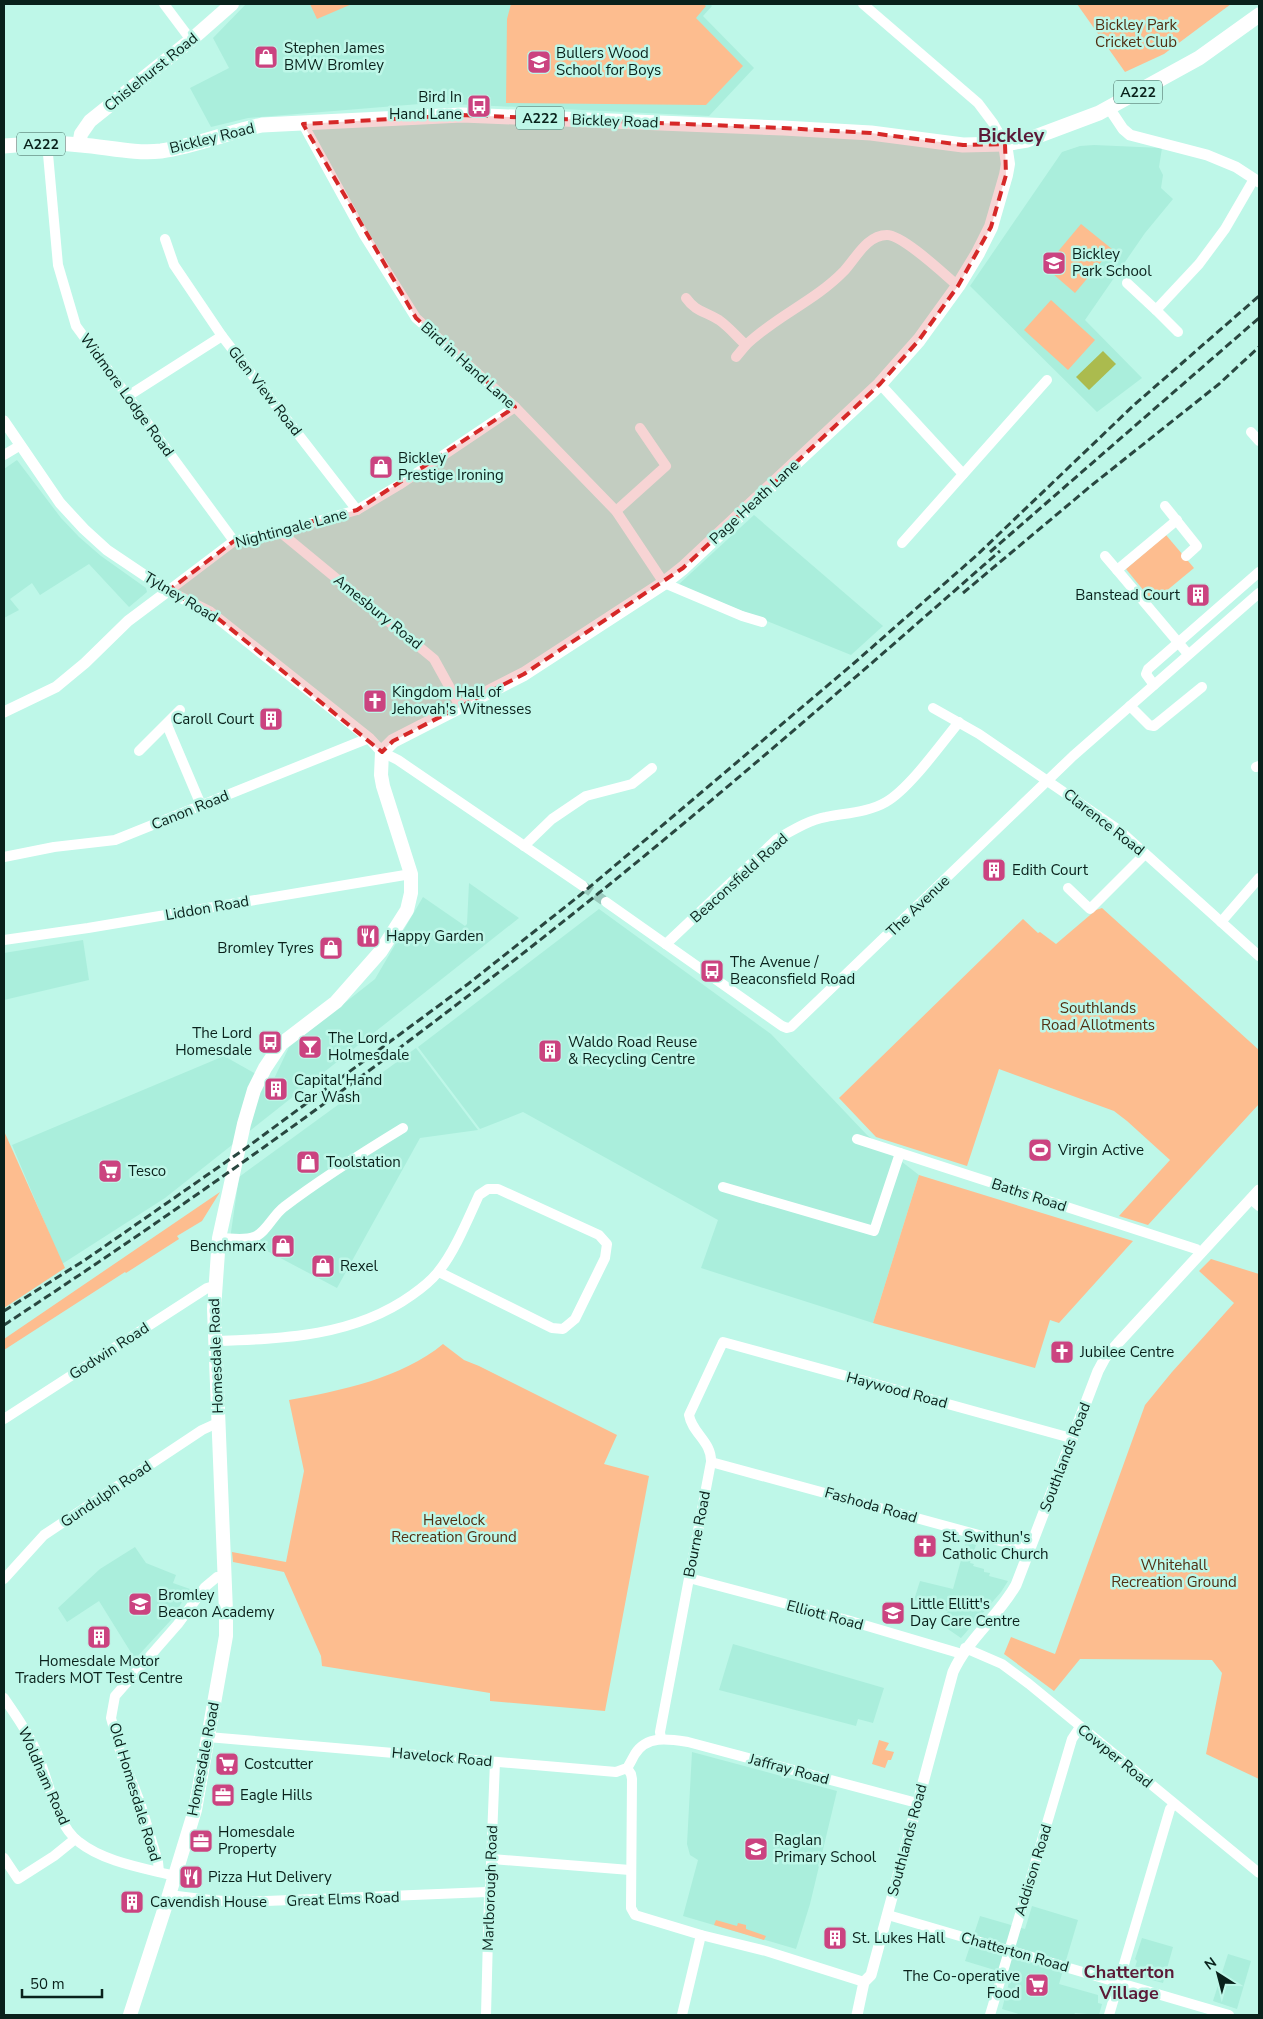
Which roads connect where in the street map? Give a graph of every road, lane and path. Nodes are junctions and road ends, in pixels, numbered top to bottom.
1 (164, 4) edge
2 (232, 4) edge
3 (863, 4) edge
4 (1259, 16) edge
5 (191, 40) junction
6 (1110, 108) junction
7 (303, 124) junction
8 (46, 143) junction
9 (79, 144) junction
10 (1005, 144) junction
11 (4, 146) edge
12 (1257, 180) edge
13 (165, 239) dead end
14 (1127, 283) dead end
15 (958, 286) junction
16 (686, 298) dead end
17 (1156, 310) junction
18 (1178, 332) dead end
19 (222, 336) junction
20 (746, 345) junction
21 (736, 357) dead end
22 (1047, 380) dead end
23 (880, 384) junction
24 (128, 396) junction
25 (515, 407) junction
26 (4, 421) edge
27 (640, 428) dead end
28 (1251, 432) dead end
29 (1259, 441) edge
30 (19, 446) junction
31 (4, 455) edge
32 (963, 474) junction
33 (1165, 506) dead end
34 (358, 510) junction
35 (616, 511) junction
36 (1177, 520) junction
37 (280, 532) junction
38 (234, 541) junction
39 (902, 543) dead end
40 (1105, 556) dead end
41 (1186, 556) dead end
42 (1117, 570) junction
43 (1259, 572) edge
44 (664, 583) junction
45 (168, 591) junction
46 (1259, 592) edge
47 (762, 622) dead end
48 (1178, 643) junction
49 (1188, 654) junction
50 (1154, 685) junction
51 (1202, 687) dead end
52 (460, 706) junction
53 (1130, 706) junction
54 (933, 708) dead end
55 (180, 710) dead end
56 (4, 712) edge
57 (959, 722) junction
58 (167, 725) junction
59 (369, 738) junction
60 (139, 751) dead end
61 (382, 752) junction
62 (652, 768) dead end
63 (1048, 780) junction
64 (201, 805) junction
65 (524, 846) junction
66 (1145, 854) junction
67 (4, 857) edge
68 (411, 874) junction
69 (1259, 878) edge
70 (583, 886) tunnel mouth
71 (1068, 888) dead end
72 (606, 902) tunnel mouth
73 (1221, 922) junction
74 (4, 940) edge
75 (666, 944) junction
76 (1259, 956) edge
77 (403, 1128) dead end
78 (857, 1139) dead end
79 (900, 1153) junction
80 (723, 1187) dead end
81 (1259, 1190) edge
82 (1255, 1202) edge
83 (219, 1238) junction
84 (1201, 1253) junction
85 (439, 1272) junction
86 (214, 1286) junction
87 (216, 1340) junction
88 (723, 1342) joint
89 (4, 1419) edge
90 (219, 1425) junction
91 (1071, 1438) junction
92 (711, 1462) junction
93 (1030, 1549) junction
94 (224, 1577) junction
95 (688, 1578) junction
96 (4, 1579) edge
97 (964, 1651) junction
98 (4, 1698) edge
99 (1080, 1727) junction
100 (208, 1737) junction
101 (661, 1739) junction
102 (495, 1762) junction
103 (627, 1768) junction
104 (917, 1803) junction
105 (1174, 1804) junction
106 (75, 1839) junction
107 (4, 1858) edge
108 (492, 1859) junction
109 (630, 1870) junction
110 (159, 1872) junction
111 (1259, 1873) edge
112 (175, 1876) junction
113 (487, 1892) junction
114 (169, 1895) junction
115 (888, 1915) junction
116 (701, 1935) junction
117 (1009, 1951) junction
118 (864, 1982) junction
119 (1119, 1982) junction
120 (1222, 2014) edge
121 (130, 2015) edge
122 (486, 2015) edge
123 (682, 2015) edge
124 (857, 2015) edge
125 (990, 2015) edge
126 (1109, 2015) edge

1 - 5 street
2 - 5 main road, Chislehurst Road
3 - 10 street
4 - 6 main road, A222
5 - 9 main road, Chislehurst Road
6 - 10 main road, A222
6 - 12 street
7 - 9 main road, Bickley Road / A222
7 - 10 main road, Bickley Road / A222
7 - 25 street, Bird in Hand Lane
8 - 9 main road, A222
8 - 11 main road, A222
8 - 24 street, Widmore Lodge Road
10 - 15 main road, Page Heath Lane
12 - 17 street
13 - 19 street
14 - 17 street
15 - 20 street
15 - 23 main road, Page Heath Lane
16 - 20 street
17 - 18 street
19 - 24 street, Glen View Road
19 - 34 street, Glen View Road
20 - 21 street
22 - 32 street
23 - 32 street
23 - 44 main road, Page Heath Lane
24 - 38 street, Widmore Lodge Road
25 - 34 street, Nightingale Lane
25 - 35 street, Bird in Hand Lane
26 - 30 street, Tylney Road
27 - 35 street
28 - 29 street
30 - 31 street
30 - 45 street, Tylney Road
32 - 39 street
33 - 36 street
34 - 37 street, Nightingale Lane
35 - 44 street, Bird in Hand Lane
36 - 41 street
36 - 42 street
37 - 38 street, Nightingale Lane
37 - 52 street, Amesbury Road
38 - 45 street, Nightingale Lane
40 - 42 street
42 - 48 street
43 - 48 street
44 - 47 street
44 - 52 main road, Page Heath Lane
45 - 56 street, Nightingale Lane
45 - 59 street, Tylney Road
46 - 49 street, The Avenue
48 - 49 street
48 - 50 street
49 - 50 street, The Avenue
50 - 53 street, The Avenue
51 - 53 street
52 - 61 main road, Page Heath Lane
53 - 63 street, The Avenue
54 - 57 street, Clarence Road
55 - 58 street
57 - 63 street, Clarence Road
57 - 75 street, Beaconsfield Road
58 - 60 street
58 - 64 street
59 - 61 street, Tylney Road
59 - 64 street, Canon Road
61 - 65 street
61 - 68 main road, Homesdale Road
62 - 65 street
63 - 66 street, Clarence Road
63 - 75 street, The Avenue
64 - 67 street, Canon Road
65 - 70 street
66 - 71 street
66 - 73 street, Clarence Road
68 - 74 street, Liddon Road
68 - 83 main road, Homesdale Road
69 - 73 street
72 - 75 street
73 - 76 street, Clarence Road
77 - 83 street
78 - 79 street, Baths Road
79 - 80 street
79 - 84 street, Baths Road
81 - 82 street, Southlands Road
82 - 84 street, Southlands Road
83 - 86 main road, Homesdale Road
84 - 91 street, Southlands Road
85 - 85 street
85 - 87 street
86 - 87 main road, Homesdale Road
86 - 89 street, Godwin Road
87 - 90 main road, Homesdale Road
88 - 91 street, Haywood Road
88 - 92 street, Bourne Road
90 - 94 main road, Homesdale Road
90 - 96 street, Gundulph Road
91 - 93 street, Southlands Road
92 - 93 street, Fashoda Road
92 - 95 street, Bourne Road
93 - 97 street, Southlands Road
94 - 100 main road, Homesdale Road
94 - 110 street, Old Homesdale Road
95 - 97 street, Elliott Road
95 - 101 street, Bourne Road
97 - 99 street, Cowper Road
97 - 104 street, Southlands Road
98 - 106 street, Woldham Road
99 - 105 street, Cowper Road
99 - 117 street, Addison Road
100 - 102 street, Havelock Road
100 - 112 main road, Homesdale Road
101 - 103 street
101 - 104 street, Jaffray Road
102 - 103 street, Havelock Road
102 - 108 street, Marlborough Road
103 - 109 street
104 - 115 street, Southlands Road
105 - 111 street, Cowper Road
105 - 119 street
106 - 107 street
106 - 110 street, Woldham Road
108 - 109 street
108 - 113 street, Marlborough Road
109 - 116 street
110 - 112 street, Woldham Road
112 - 114 main road, Homesdale Road
113 - 114 street, Great Elms Road
113 - 122 street, Marlborough Road
114 - 121 main road, Homesdale Road
115 - 117 street, Chatterton Road
115 - 118 street, Southlands Road
116 - 118 street
116 - 123 street
117 - 119 street, Chatterton Road
117 - 125 street, Addison Road
118 - 124 street, Southlands Road
119 - 120 street, Chatterton Road
119 - 126 street

